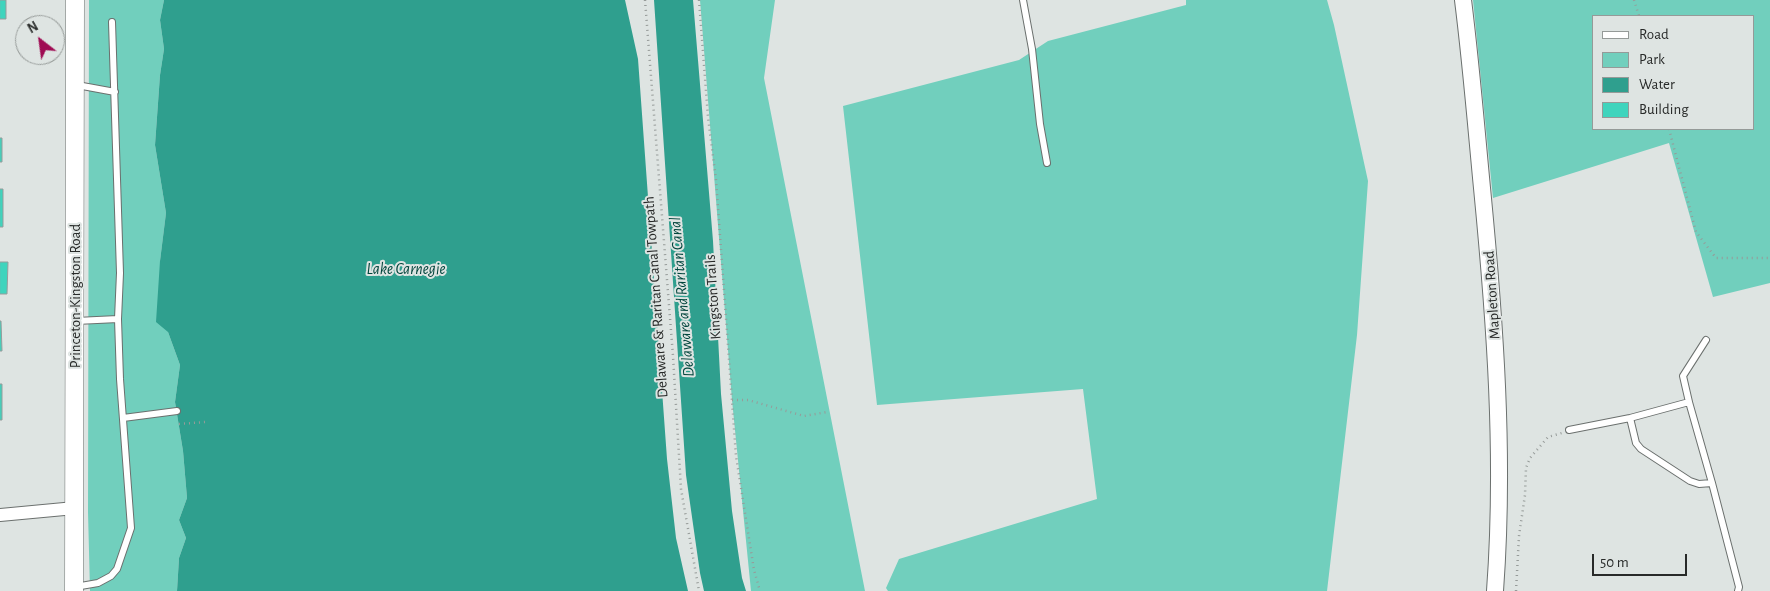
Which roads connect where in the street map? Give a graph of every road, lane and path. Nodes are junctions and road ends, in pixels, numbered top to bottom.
1 (75, 0) edge
2 (645, 0) edge
3 (699, 0) edge
4 (1023, 0) edge
5 (1463, 0) edge
6 (1634, 0) edge
7 (1639, 15) edge
8 (112, 22) dead end
9 (75, 84) junction
10 (114, 92) junction
11 (1669, 130) edge
12 (1046, 163) dead end
13 (1770, 258) edge
14 (118, 319) junction
15 (75, 321) junction
16 (1706, 340) dead end
17 (732, 400) junction
18 (1689, 402) junction
19 (177, 411) dead end
20 (828, 412) dead end
21 (123, 418) junction
22 (1630, 418) junction
23 (205, 422) dead end
24 (179, 424) dead end
25 (1570, 430) joint
26 (1712, 483) junction
27 (75, 508) junction
28 (0, 515) edge
29 (74, 589) edge
30 (699, 591) edge
31 (760, 591) edge
32 (1495, 591) edge
33 (1516, 591) edge
34 (1738, 591) edge

1 - 9 main road, Princeton-Kingston Road
2 - 30 path, Delaware & Raritan Canal Towpath
3 - 17 path, Kingston Trails
4 - 12 lane
5 - 32 street, Mapleton Road
6 - 7 path
8 - 10 lane
9 - 10 lane
9 - 15 main road, Princeton-Kingston Road
10 - 14 lane
11 - 13 path
14 - 15 lane
14 - 21 lane
15 - 27 main road, Princeton-Kingston Road
16 - 18 lane
17 - 20 path
17 - 31 path, Kingston Trails
18 - 22 lane
18 - 26 lane
19 - 21 lane
21 - 29 lane
22 - 25 lane
22 - 26 lane
23 - 24 path
25 - 33 path
26 - 34 lane
27 - 28 street
27 - 29 main road, Princeton-Kingston Road

